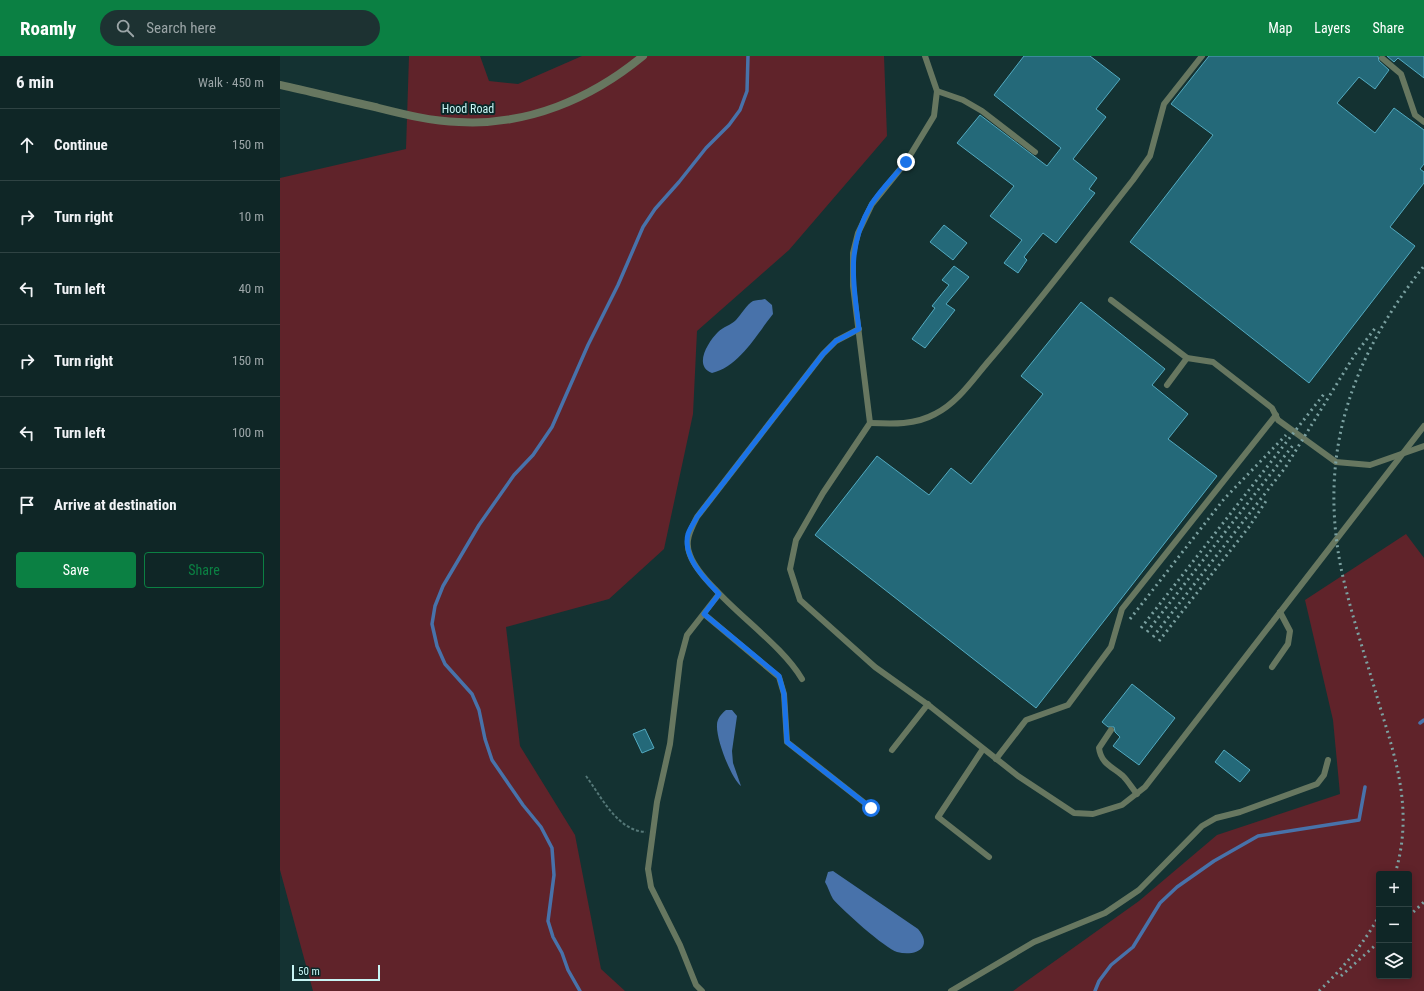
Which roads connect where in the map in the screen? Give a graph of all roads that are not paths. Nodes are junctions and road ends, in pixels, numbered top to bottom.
1 (643, 56) edge
2 (925, 56) edge
3 (1202, 56) edge
4 (1382, 58) dead end
5 (280, 85) edge
6 (937, 90) junction
7 (1424, 122) edge
8 (1035, 152) dead end
9 (1111, 300) dead end
10 (859, 329) junction
11 (1187, 358) junction
12 (1167, 385) dead end
13 (1276, 415) junction
14 (870, 423) junction
15 (1424, 426) edge
16 (1424, 446) edge
17 (1401, 455) junction
18 (719, 594) junction
19 (1280, 612) junction
20 (704, 614) junction
21 (1272, 667) dead end
22 (802, 679) dead end
23 (928, 704) junction
24 (1111, 730) dead end
25 (983, 749) junction
26 (892, 750) dead end
27 (996, 759) junction
28 (1328, 760) dead end
29 (1136, 794) junction
30 (871, 808) dead end
31 (989, 857) dead end
32 (702, 991) edge
33 (951, 991) edge

1 - 5 street, Hood Road
2 - 6 lane
3 - 14 lane
4 - 7 lane
6 - 8 lane
6 - 10 lane
9 - 11 lane
10 - 14 lane
10 - 18 lane
11 - 12 lane
11 - 13 lane
13 - 17 lane
13 - 27 lane
14 - 23 lane
15 - 17 lane
16 - 17 lane
17 - 19 lane
18 - 20 lane
18 - 22 lane
19 - 21 lane
19 - 29 lane
20 - 30 lane
20 - 32 lane
23 - 25 lane
23 - 26 lane
24 - 29 lane
25 - 27 lane
25 - 31 lane
27 - 29 lane
28 - 33 lane

